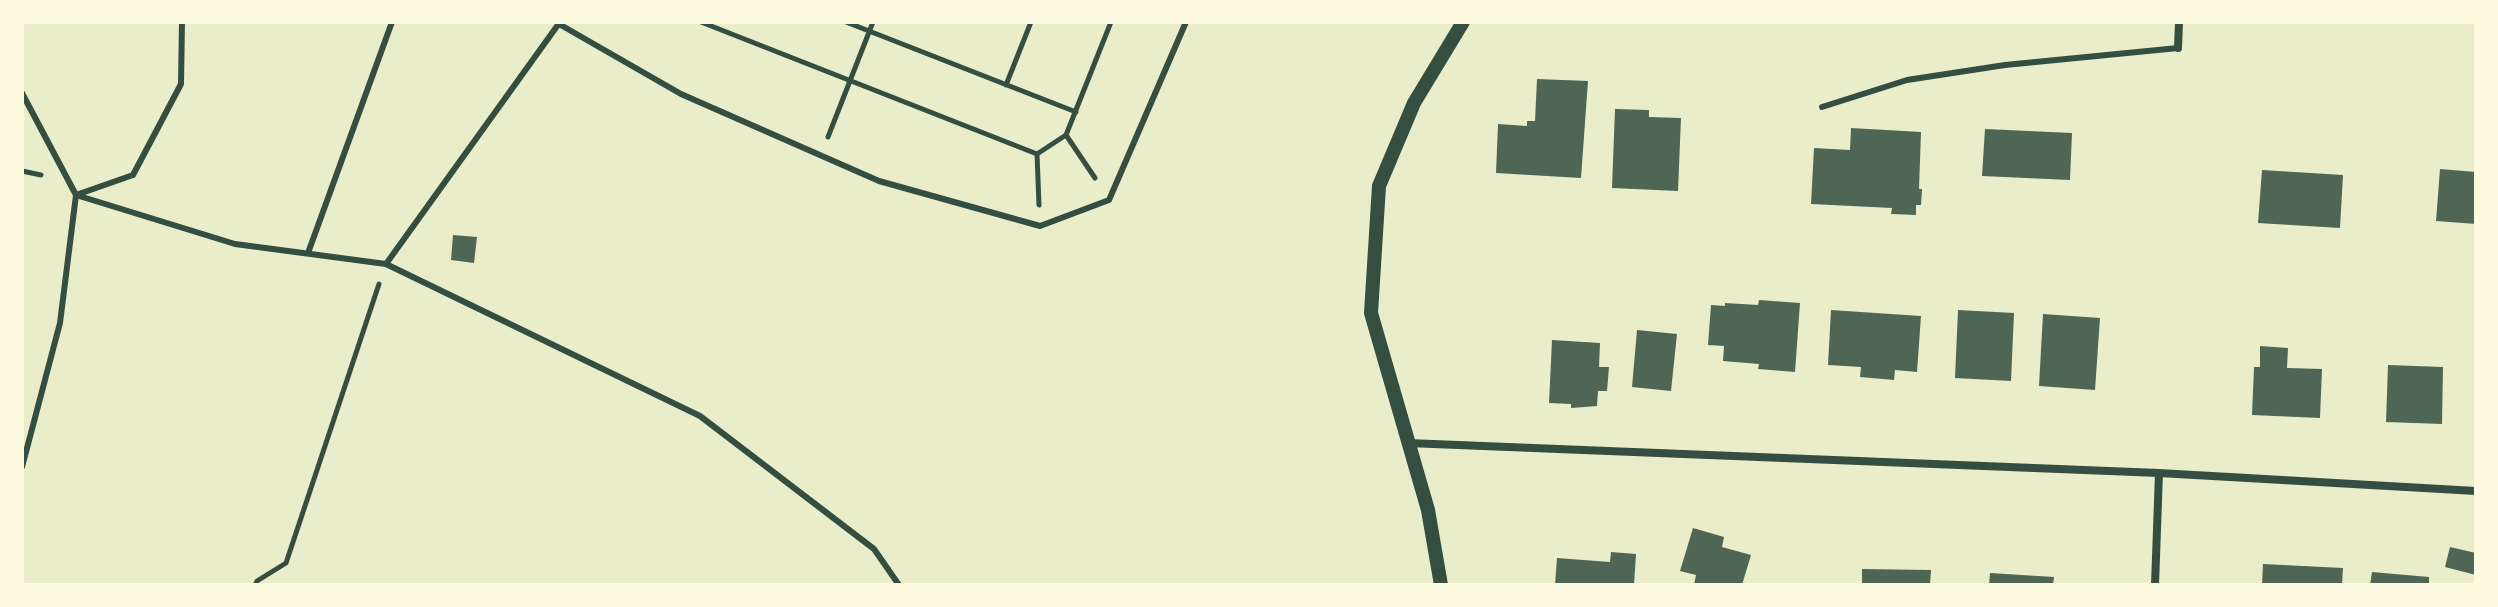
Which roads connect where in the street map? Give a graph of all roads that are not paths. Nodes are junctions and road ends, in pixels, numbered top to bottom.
1 (182, 22) edge
2 (392, 22) edge
3 (1186, 22) edge
4 (1463, 22) edge
5 (2179, 22) edge
6 (559, 23) edge
7 (2178, 48) joint
8 (22, 93) edge
9 (1822, 107) dead end
10 (76, 195) junction
11 (308, 253) junction
12 (386, 264) junction
13 (1407, 443) junction
14 (22, 467) edge
15 (2159, 473) junction
16 (2476, 491) edge
17 (899, 585) edge
18 (1441, 585) edge
19 (2155, 585) edge

1 - 10 lane
2 - 11 lane
3 - 6 lane
4 - 13 street
5 - 7 street
6 - 12 lane
7 - 9 lane
8 - 10 lane
10 - 11 lane
10 - 14 lane
11 - 12 lane
12 - 17 lane
13 - 15 street
13 - 18 street
15 - 16 street
15 - 19 street

